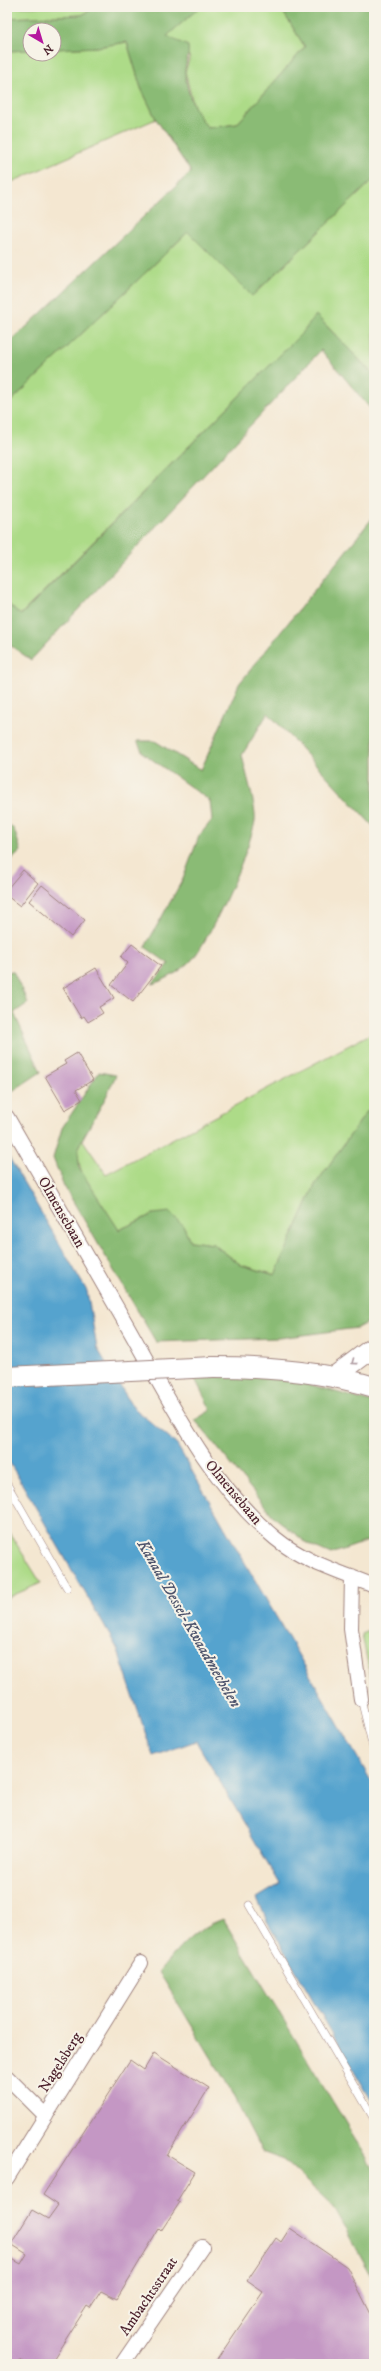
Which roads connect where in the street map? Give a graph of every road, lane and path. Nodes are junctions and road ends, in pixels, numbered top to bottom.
1 (7, 1117) edge
2 (374, 1347) edge
3 (7, 1377) edge
4 (334, 1377) junction
5 (374, 1388) edge
6 (7, 1484) edge
7 (352, 1577) junction
8 (374, 1586) edge
9 (67, 1588) dead end
10 (361, 1699) joint
11 (374, 1752) edge
12 (249, 1905) dead end
13 (141, 1963) dead end
14 (7, 2077) edge
15 (46, 2116) junction
16 (374, 2119) edge
17 (7, 2178) edge
18 (202, 2247) dead end
19 (122, 2364) edge

1 - 7 street, Olmensebaan
2 -> 4 street
3 - 4 street, bridge
4 - 5 street
6 - 9 lane
7 - 8 street, Olmensebaan
7 - 10 street
10 - 11 lane
12 - 16 lane
13 - 15 street, Nagelsberg
14 - 15 street
15 - 17 street, Nagelsberg
18 - 19 street, Ambachtsstraat

